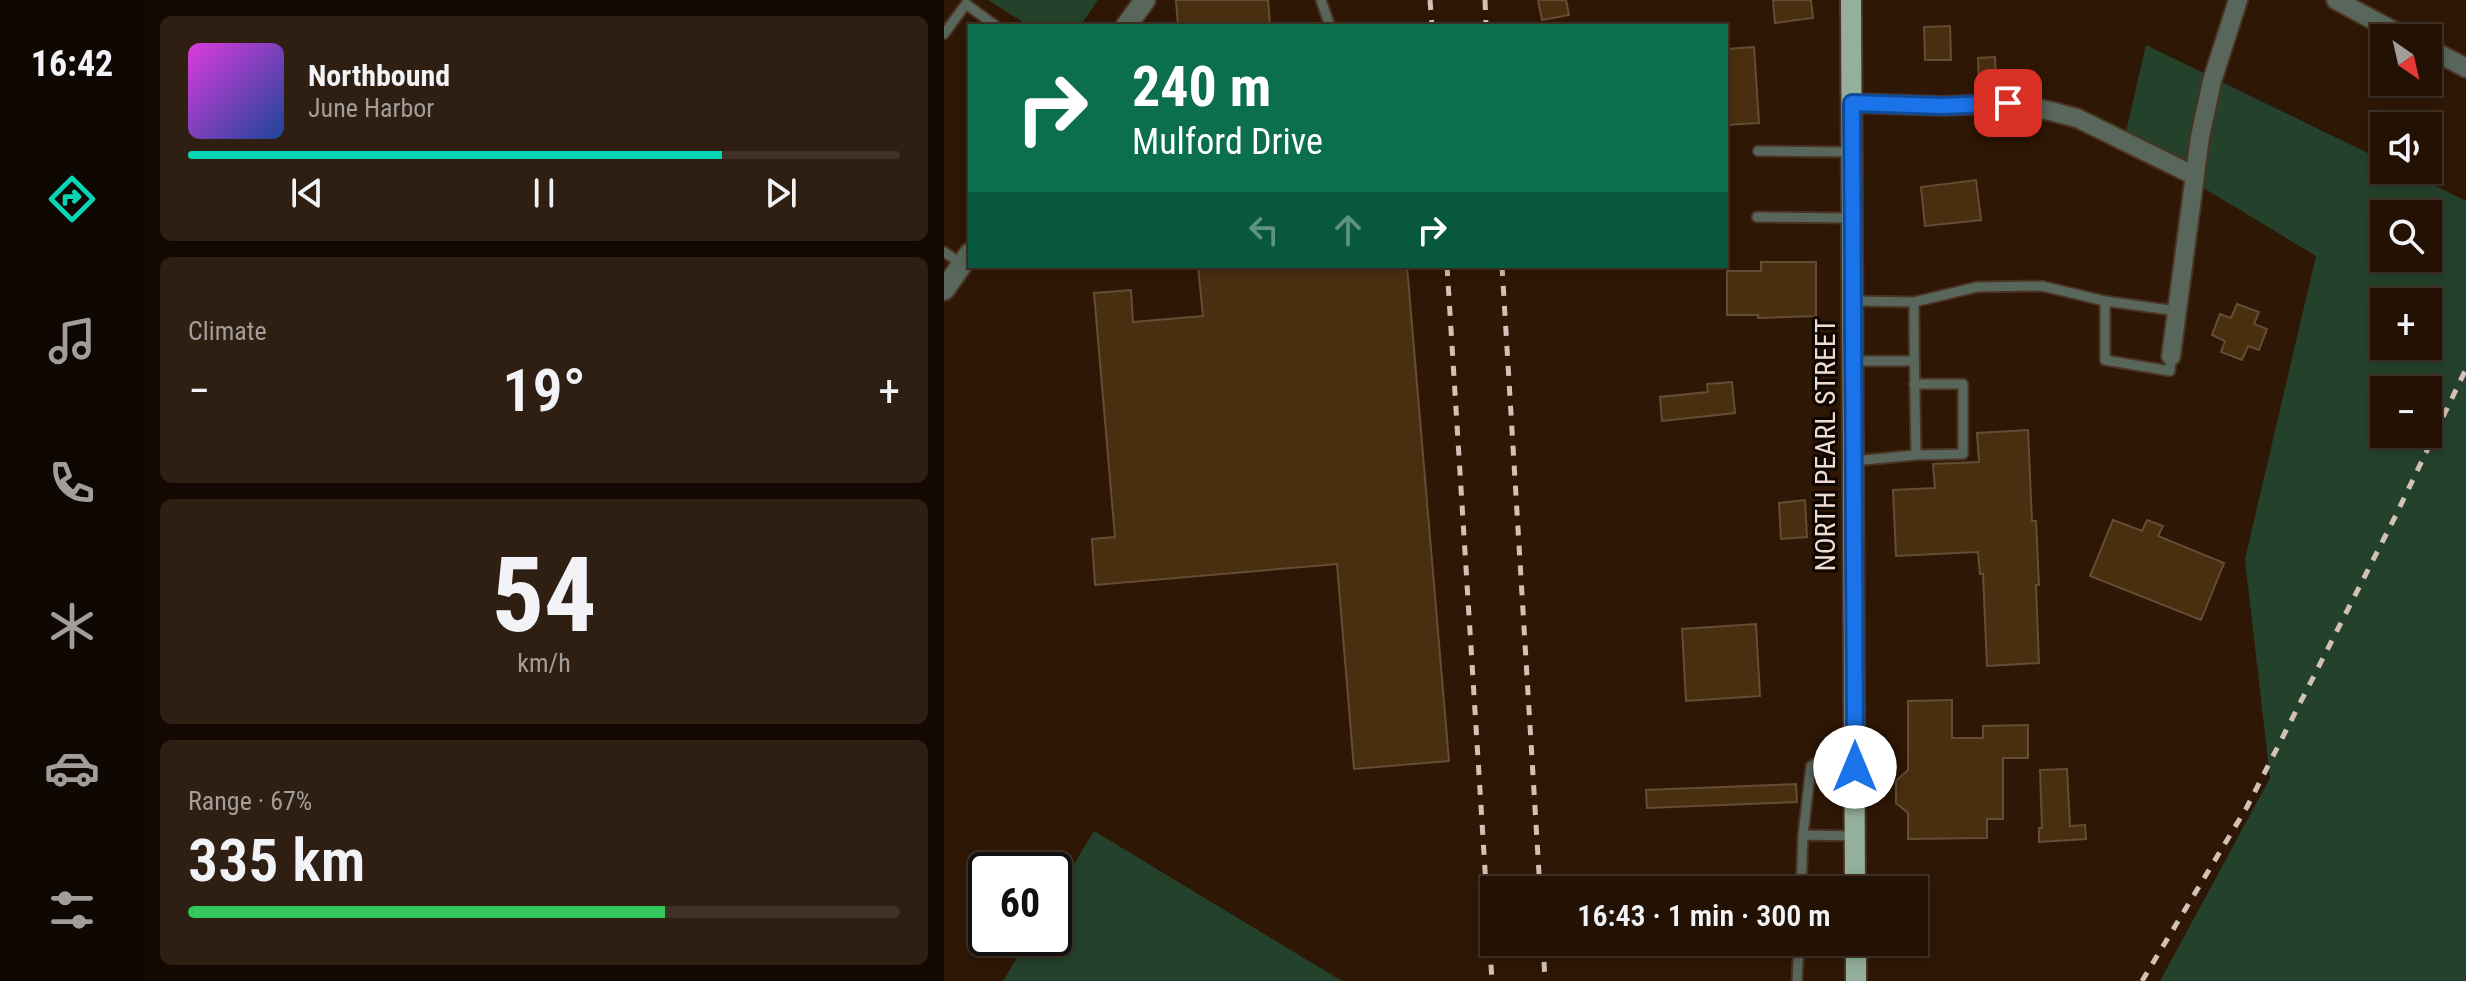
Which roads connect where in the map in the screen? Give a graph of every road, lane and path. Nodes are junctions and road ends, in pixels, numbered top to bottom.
1 (1145, 0) edge
2 (1321, 0) edge
3 (1851, 0) edge
4 (2238, 0) edge
5 (2336, 0) edge
6 (963, 2) edge
7 (993, 24) edge
8 (1127, 24) edge
9 (1329, 24) edge
10 (2381, 24) edge
11 (944, 34) edge
12 (2442, 55) edge
13 (2466, 68) edge
14 (1852, 103) junction
15 (1758, 151) dead end
16 (1852, 152) junction
17 (2195, 176) junction
18 (1757, 217) dead end
19 (1853, 218) junction
20 (944, 252) edge
21 (966, 258) edge
22 (944, 290) edge
23 (1853, 301) junction
24 (2105, 301) junction
25 (1914, 302) junction
26 (2177, 311) junction
27 (2171, 356) joint
28 (1853, 361) junction
29 (1914, 361) junction
30 (1914, 384) junction
31 (1916, 455) junction
32 (1854, 461) junction
33 (1855, 767) junction
34 (1803, 835) junction
35 (1855, 836) junction
36 (1802, 876) edge
37 (1855, 876) edge
38 (1798, 956) edge
39 (1856, 956) edge
40 (1797, 981) edge
41 (1856, 981) edge

1 - 8 street
2 - 9 lane
3 - 14 main road, NORTH PEARL STREET
4 - 17 street
5 - 10 street
6 - 7 lane
6 - 11 lane
12 - 13 street
14 - 16 main road, NORTH PEARL STREET
14 - 17 street
15 - 16 lane
16 - 19 main road, NORTH PEARL STREET
17 - 26 street
18 - 19 lane
19 - 23 main road, NORTH PEARL STREET
20 - 21 lane
21 - 22 street
23 - 25 lane
23 - 28 main road, NORTH PEARL STREET
24 - 25 lane
24 - 26 lane
24 - 27 lane
25 - 29 lane
26 - 27 street
28 - 29 lane
28 - 32 main road, NORTH PEARL STREET
29 - 30 lane
30 - 31 lane
30 - 31 lane
31 - 32 lane
32 - 33 main road, NORTH PEARL STREET
33 - 34 lane
33 - 35 main road, NORTH PEARL STREET
34 - 35 lane
34 - 36 lane
35 - 37 main road, NORTH PEARL STREET
38 - 40 lane
39 - 41 main road

